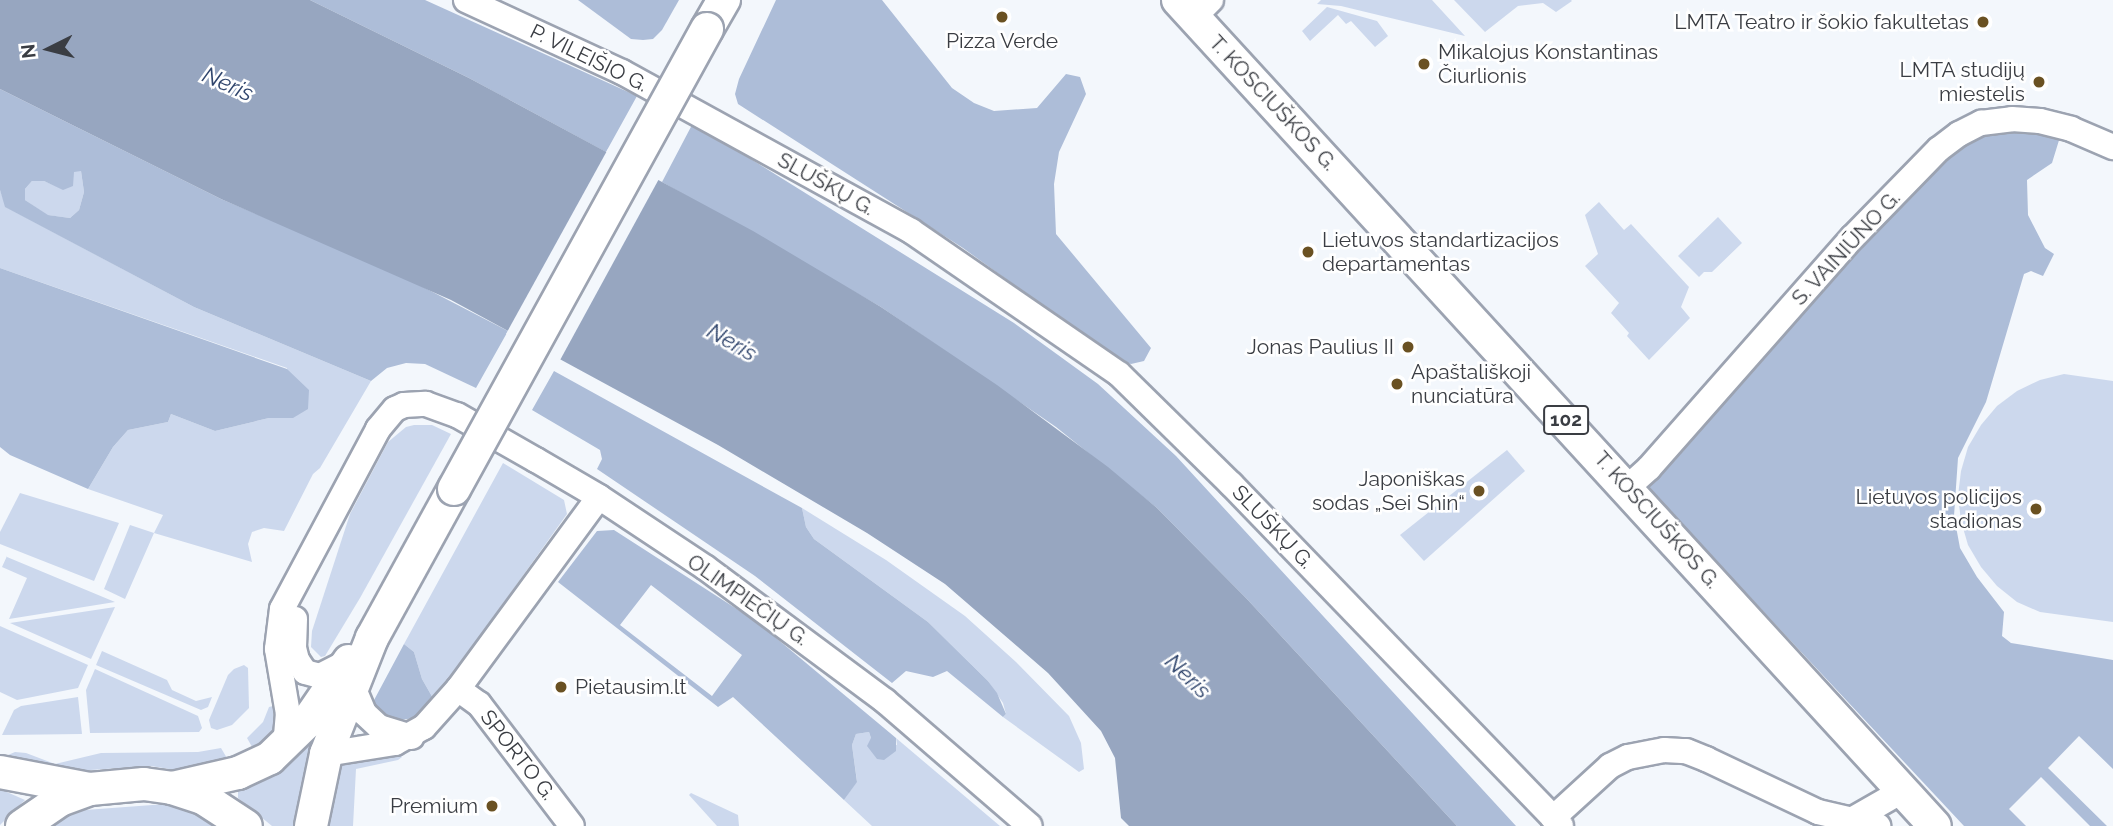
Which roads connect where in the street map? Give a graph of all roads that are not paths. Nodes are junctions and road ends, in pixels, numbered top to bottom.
1 (466, 0) edge
2 (724, 0) edge
3 (1194, 6) edge
4 (674, 99) joint
5 (2113, 147) edge
6 (1628, 487) junction
7 (599, 497) junction
8 (303, 573) junction
9 (352, 675) junction
10 (458, 689) junction
11 (411, 737) junction
12 (285, 747) junction
13 (326, 754) junction
14 (0, 772) edge
15 (172, 788) junction
16 (90, 789) junction
17 (1902, 791) junction
18 (1557, 822) edge
19 (1866, 822) edge
20 (22, 826) edge
21 (246, 826) edge
22 (311, 826) edge
23 (572, 826) edge
24 (1030, 826) edge
25 (1935, 826) edge

1 - 4 street, P. VILEIŠIO G.
2 - 9 main road, bridge
3 - 6 main road, T. KOSCIUŠKOS G. / 102
4 - 18 street, SLUŠKŲ G.
5 - 6 street, S. VAINIŪNO G.
6 - 17 main road, T. KOSCIUŠKOS G. / 102
7 - 8 street, OLIMPIEČIŲ G.
7 - 10 street
7 - 24 street, OLIMPIEČIŲ G.
8 - 9 street
8 - 12 street
9 - 11 street
9 - 12 main road
9 - 13 main road
10 - 11 street
10 - 23 street, SPORTO G.
11 - 13 street
12 - 15 main road
13 - 22 main road
14 - 16 main road
15 - 16 main road
15 - 21 main road
16 - 20 main road
17 - 19 street, SLUŠKŲ G.
17 - 25 main road, T. KOSCIUŠKOS G. / 102
18 - 19 street, SLUŠKŲ G.

